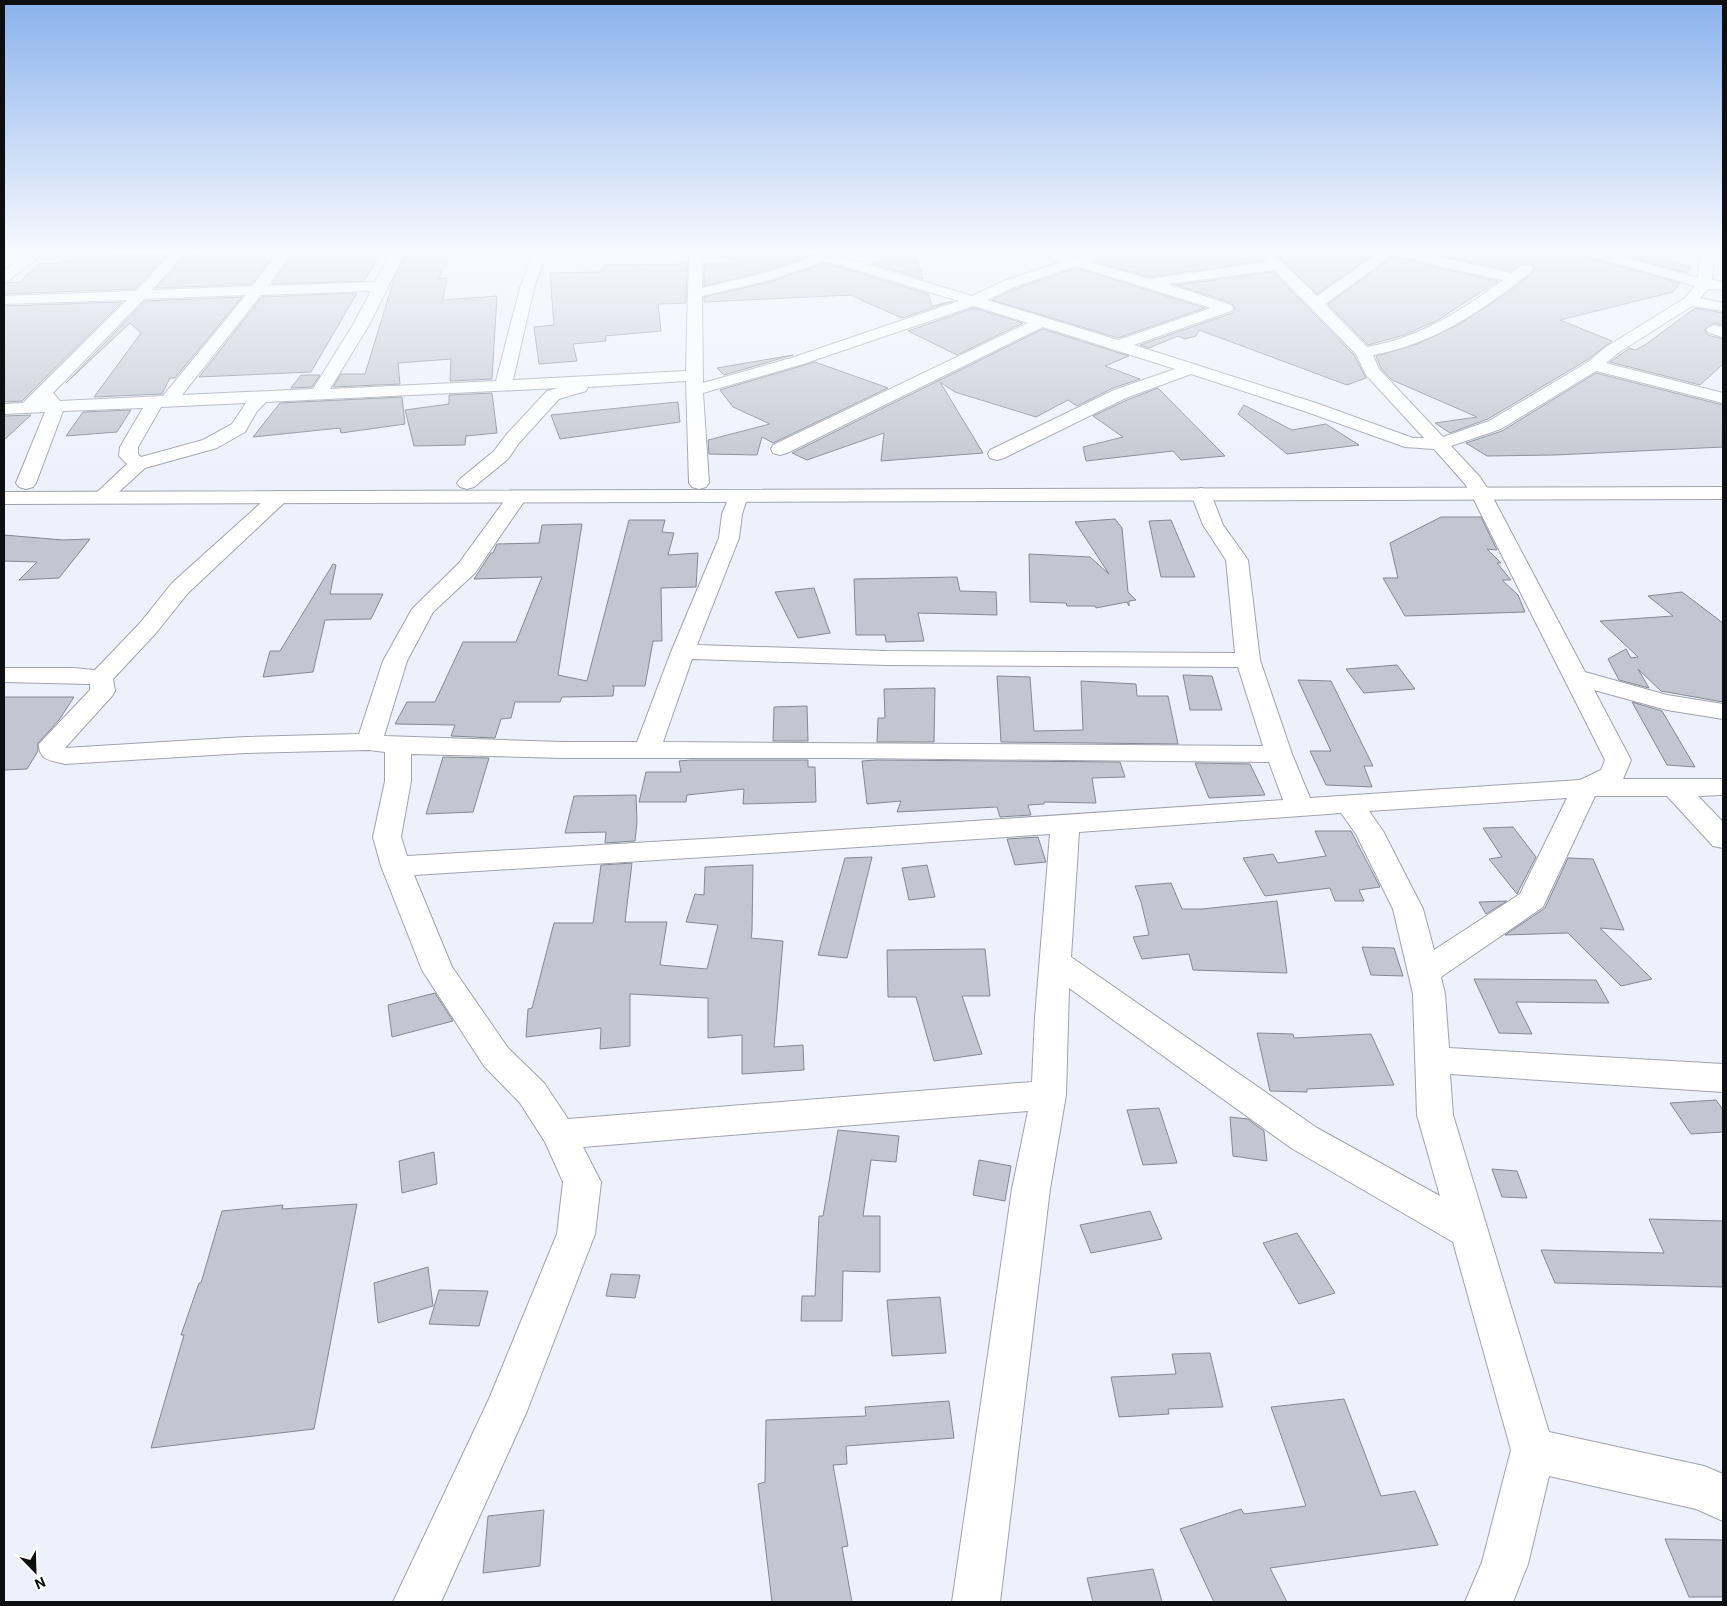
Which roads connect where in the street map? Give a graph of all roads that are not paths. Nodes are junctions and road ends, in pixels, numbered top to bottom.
1 (109, 326) edge
2 (227, 326) edge
3 (360, 326) edge
4 (518, 326) edge
5 (694, 326) edge
6 (900, 326) edge
7 (1036, 326) edge
8 (1057, 326) edge
9 (1174, 326) edge
10 (1338, 326) edge
11 (1445, 326) edge
12 (1650, 326) edge
13 (1118, 345) junction
14 (1363, 352) junction
15 (1594, 365) junction
16 (1190, 369) junction
17 (601, 382) junction
18 (537, 383) junction
19 (694, 383) junction
20 (503, 385) junction
21 (42, 393) junction
22 (318, 393) junction
23 (553, 395) junction
24 (262, 396) junction
25 (1723, 398) edge
26 (162, 402) junction
27 (56, 407) junction
28 (28, 408) junction
29 (4, 409) edge
30 (1437, 444) junction
31 (780, 449) dead end
32 (997, 454) dead end
33 (138, 464) junction
34 (1723, 481) edge
35 (4, 483) edge
36 (26, 483) junction
37 (118, 483) junction
38 (467, 483) junction
39 (699, 483) junction
40 (1477, 488) junction
41 (1723, 493) edge
42 (1201, 494) junction
43 (516, 496) junction
44 (738, 496) junction
45 (102, 497) junction
46 (279, 497) junction
47 (4, 498) edge
48 (683, 652) junction
49 (1248, 660) junction
50 (4, 675) edge
51 (1576, 677) junction
52 (101, 678) junction
53 (1723, 711) edge
54 (383, 744) junction
55 (647, 750) junction
56 (1279, 754) junction
57 (1723, 787) edge
58 (1585, 788) junction
59 (1675, 788) junction
60 (1349, 805) junction
61 (1300, 808) junction
62 (1065, 825) junction
63 (1723, 839) edge
64 (396, 866) junction
65 (1056, 962) junction
66 (1424, 972) junction
67 (1432, 1060) junction
68 (1723, 1078) edge
69 (1049, 1095) junction
70 (559, 1134) junction
71 (1469, 1232) junction
72 (1533, 1450) junction
73 (1723, 1499) edge
74 (417, 1602) edge
75 (976, 1602) edge
76 (1488, 1602) edge

1 - 21 street
2 - 26 street
3 - 22 street
4 - 20 street
5 - 19 street
6 - 19 street
7 - 31 street
8 - 13 street
9 - 13 street
10 - 14 street
11 - 14 street
12 - 15 street
13 - 16 street
14 - 30 street
15 - 25 street
15 - 30 street
16 - 30 street
16 - 32 street
17 - 18 street
17 - 19 street
17 - 23 street
18 - 20 street
18 - 23 street
19 - 39 street
20 - 22 street
21 - 27 street
21 - 28 street
22 - 24 street
23 - 38 street
24 - 26 street
24 - 33 street
26 - 27 street
26 - 33 street
27 - 28 street
27 - 36 street
28 - 29 street
30 - 40 street
33 - 37 street
34 - 40 street
35 - 36 street
36 - 37 street
37 - 38 street
37 - 45 street
38 - 39 street
39 - 40 street
40 - 41 street
40 - 42 street
40 - 51 street
42 - 44 street
42 - 49 street
43 - 44 street
43 - 46 street
43 - 54 street
44 - 48 street
45 - 46 street
45 - 47 street
46 - 52 street
48 - 49 street
48 - 55 street
49 - 56 street
50 - 52 street
51 - 53 street
51 - 58 street
52 - 54 street
54 - 55 street
54 - 64 street
55 - 56 street
56 - 61 street
57 - 59 street
58 - 59 street
58 - 60 street
58 - 66 street
59 - 63 street
60 - 61 street
60 - 66 street
61 - 62 street
62 - 64 street
62 - 65 street
64 - 70 street
65 - 69 street
65 - 71 street
66 - 67 street
67 - 68 street
67 - 71 street
69 - 70 street
69 - 75 street
70 - 74 street
71 - 72 street
72 - 73 street
72 - 76 street

